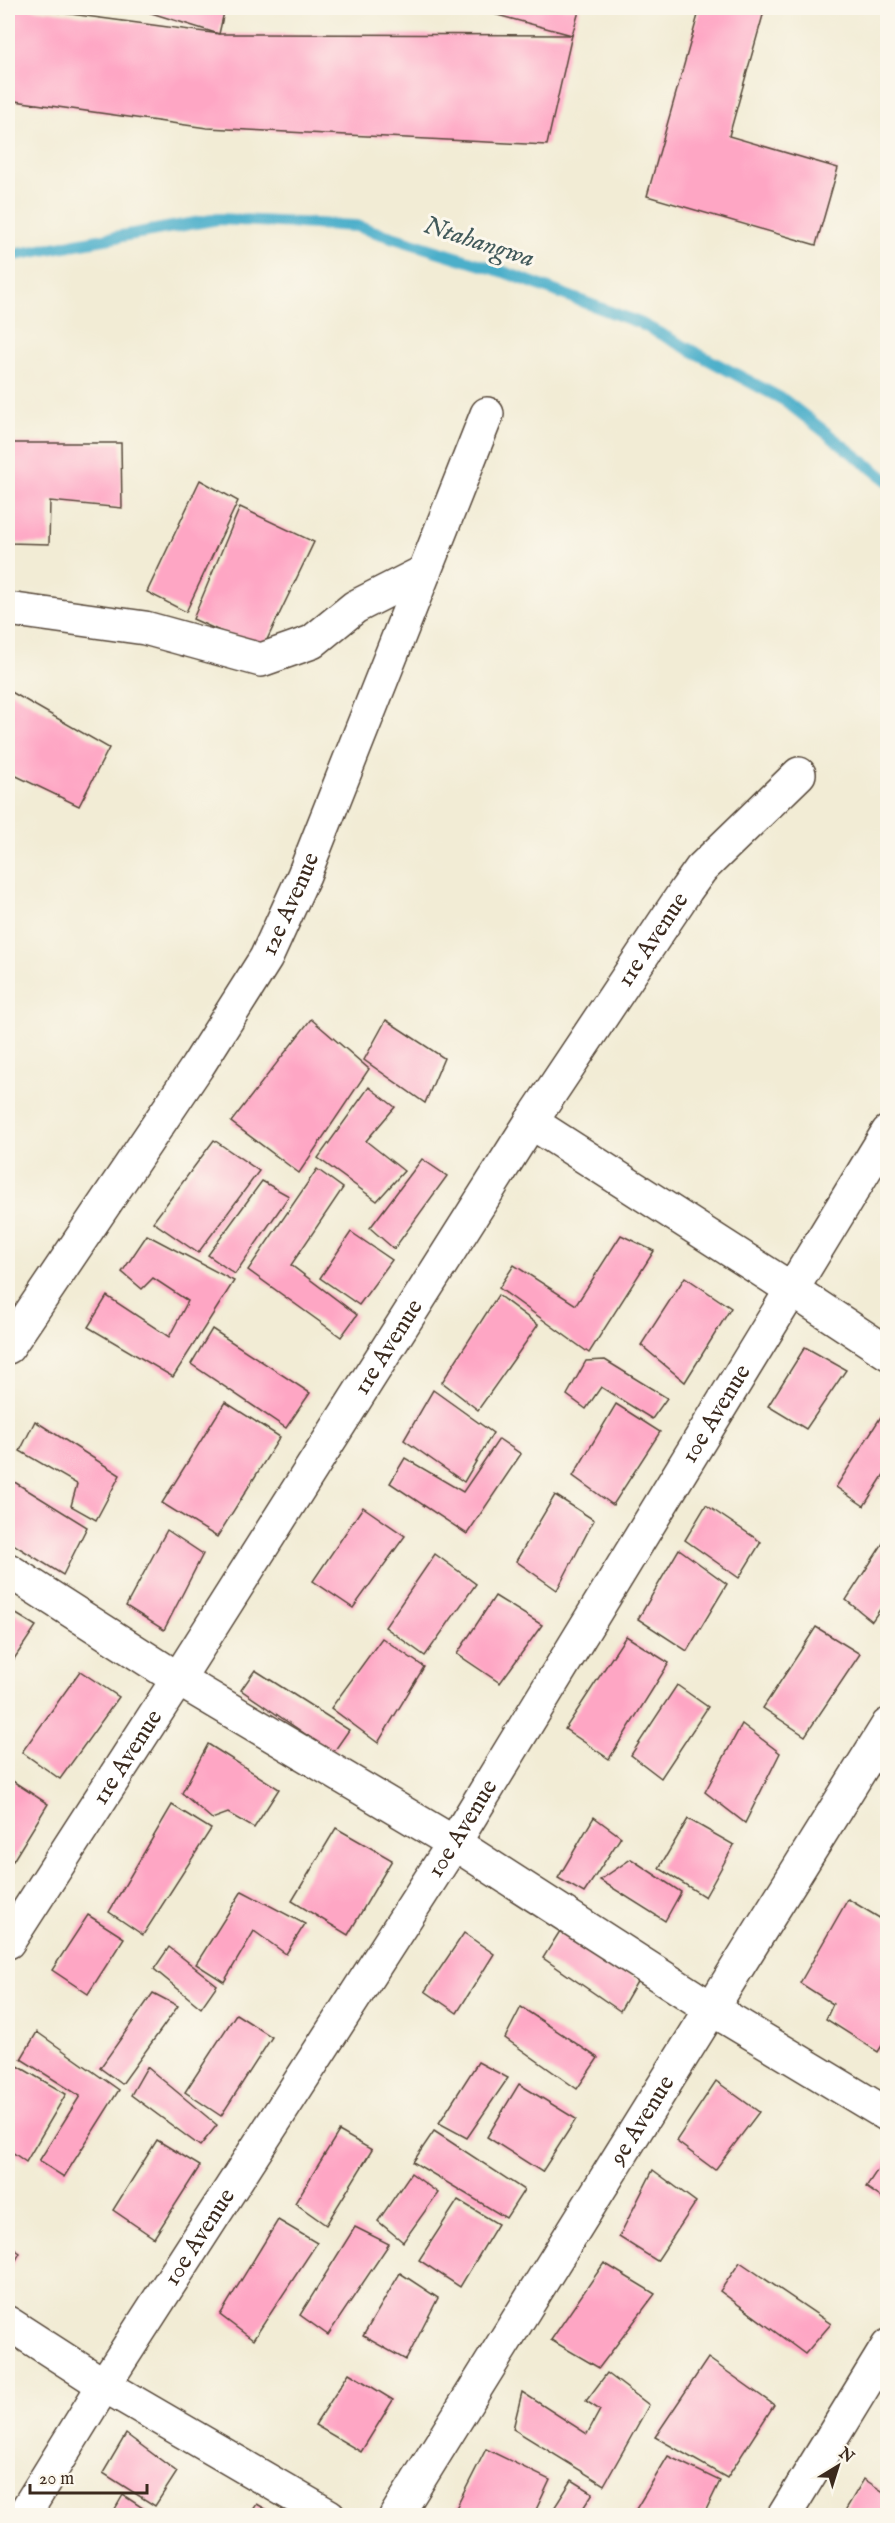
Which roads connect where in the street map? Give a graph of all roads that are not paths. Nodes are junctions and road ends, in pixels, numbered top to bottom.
1 (487, 414) dead end
2 (424, 572) junction
3 (8, 609) edge
4 (799, 774) dead end
5 (531, 1122) junction
6 (888, 1132) edge
7 (791, 1289) junction
8 (8, 1347) edge
9 (888, 1353) edge
10 (8, 1570) edge
11 (178, 1679) junction
12 (888, 1725) edge
13 (454, 1844) junction
14 (8, 1942) edge
15 (712, 2009) junction
16 (888, 2115) edge
17 (8, 2323) edge
18 (888, 2346) edge
19 (104, 2385) junction
20 (23, 2516) edge
21 (329, 2516) edge
22 (396, 2516) edge
23 (784, 2516) edge

1 - 2 street, 12e Avenue
2 - 3 street
2 - 8 street, 12e Avenue
4 - 5 street, 11e Avenue
5 - 7 street
5 - 11 street, 11e Avenue
6 - 7 street, 10e Avenue
7 - 9 street
7 - 13 street, 10e Avenue
10 - 11 street
11 - 13 street
11 - 14 street, 11e Avenue
12 - 15 street, 9e Avenue
13 - 15 street
13 - 19 street, 10e Avenue
15 - 16 street
15 - 22 street, 9e Avenue
17 - 19 street
18 - 23 street
19 - 20 street, 10e Avenue
19 - 21 street

